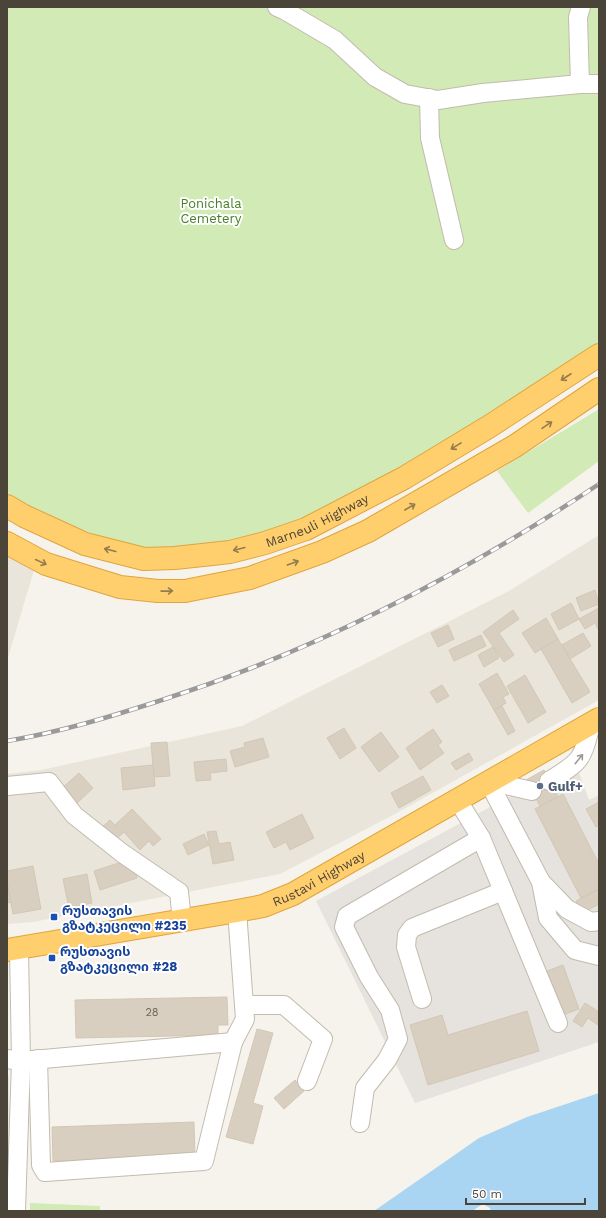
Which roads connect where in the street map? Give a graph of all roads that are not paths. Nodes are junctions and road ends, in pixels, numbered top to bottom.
1 (276, 7) edge
2 (581, 7) edge
3 (580, 84) junction
4 (599, 84) edge
5 (429, 98) junction
6 (454, 240) dead end
7 (599, 355) edge
8 (599, 389) edge
9 (7, 506) edge
10 (7, 543) edge
11 (595, 722) edge
12 (488, 781) junction
13 (549, 781) dead end
14 (7, 786) edge
15 (532, 791) dead end
16 (457, 799) junction
17 (481, 838) junction
18 (541, 882) junction
19 (503, 891) junction
20 (237, 911) junction
21 (182, 921) junction
22 (599, 921) edge
23 (13, 950) edge
24 (599, 956) edge
25 (422, 999) dead end
26 (244, 1005) junction
27 (558, 1023) dead end
28 (233, 1042) junction
29 (22, 1060) edge
30 (307, 1081) dead end
31 (360, 1123) dead end
32 (16, 1211) edge

1 - 5 street
2 - 3 street
3 - 4 street
3 - 5 street
5 - 6 street
7 -> 9 highway, Marneuli Highway
10 -> 8 highway
11 - 12 highway, Rustavi Highway
13 -> 11 street
12 - 15 street
12 - 16 highway, Rustavi Highway
12 - 18 street
14 - 21 street
16 - 17 street
16 - 20 highway, Rustavi Highway
17 - 19 street
17 - 31 street
18 - 22 street
18 - 24 street
19 - 25 street
19 - 27 street
20 - 21 highway, Rustavi Highway
20 - 26 street
21 - 23 highway, Rustavi Highway
23 - 29 street
26 - 28 street
26 - 30 street
28 - 29 street
28 - 29 street
29 - 32 street

